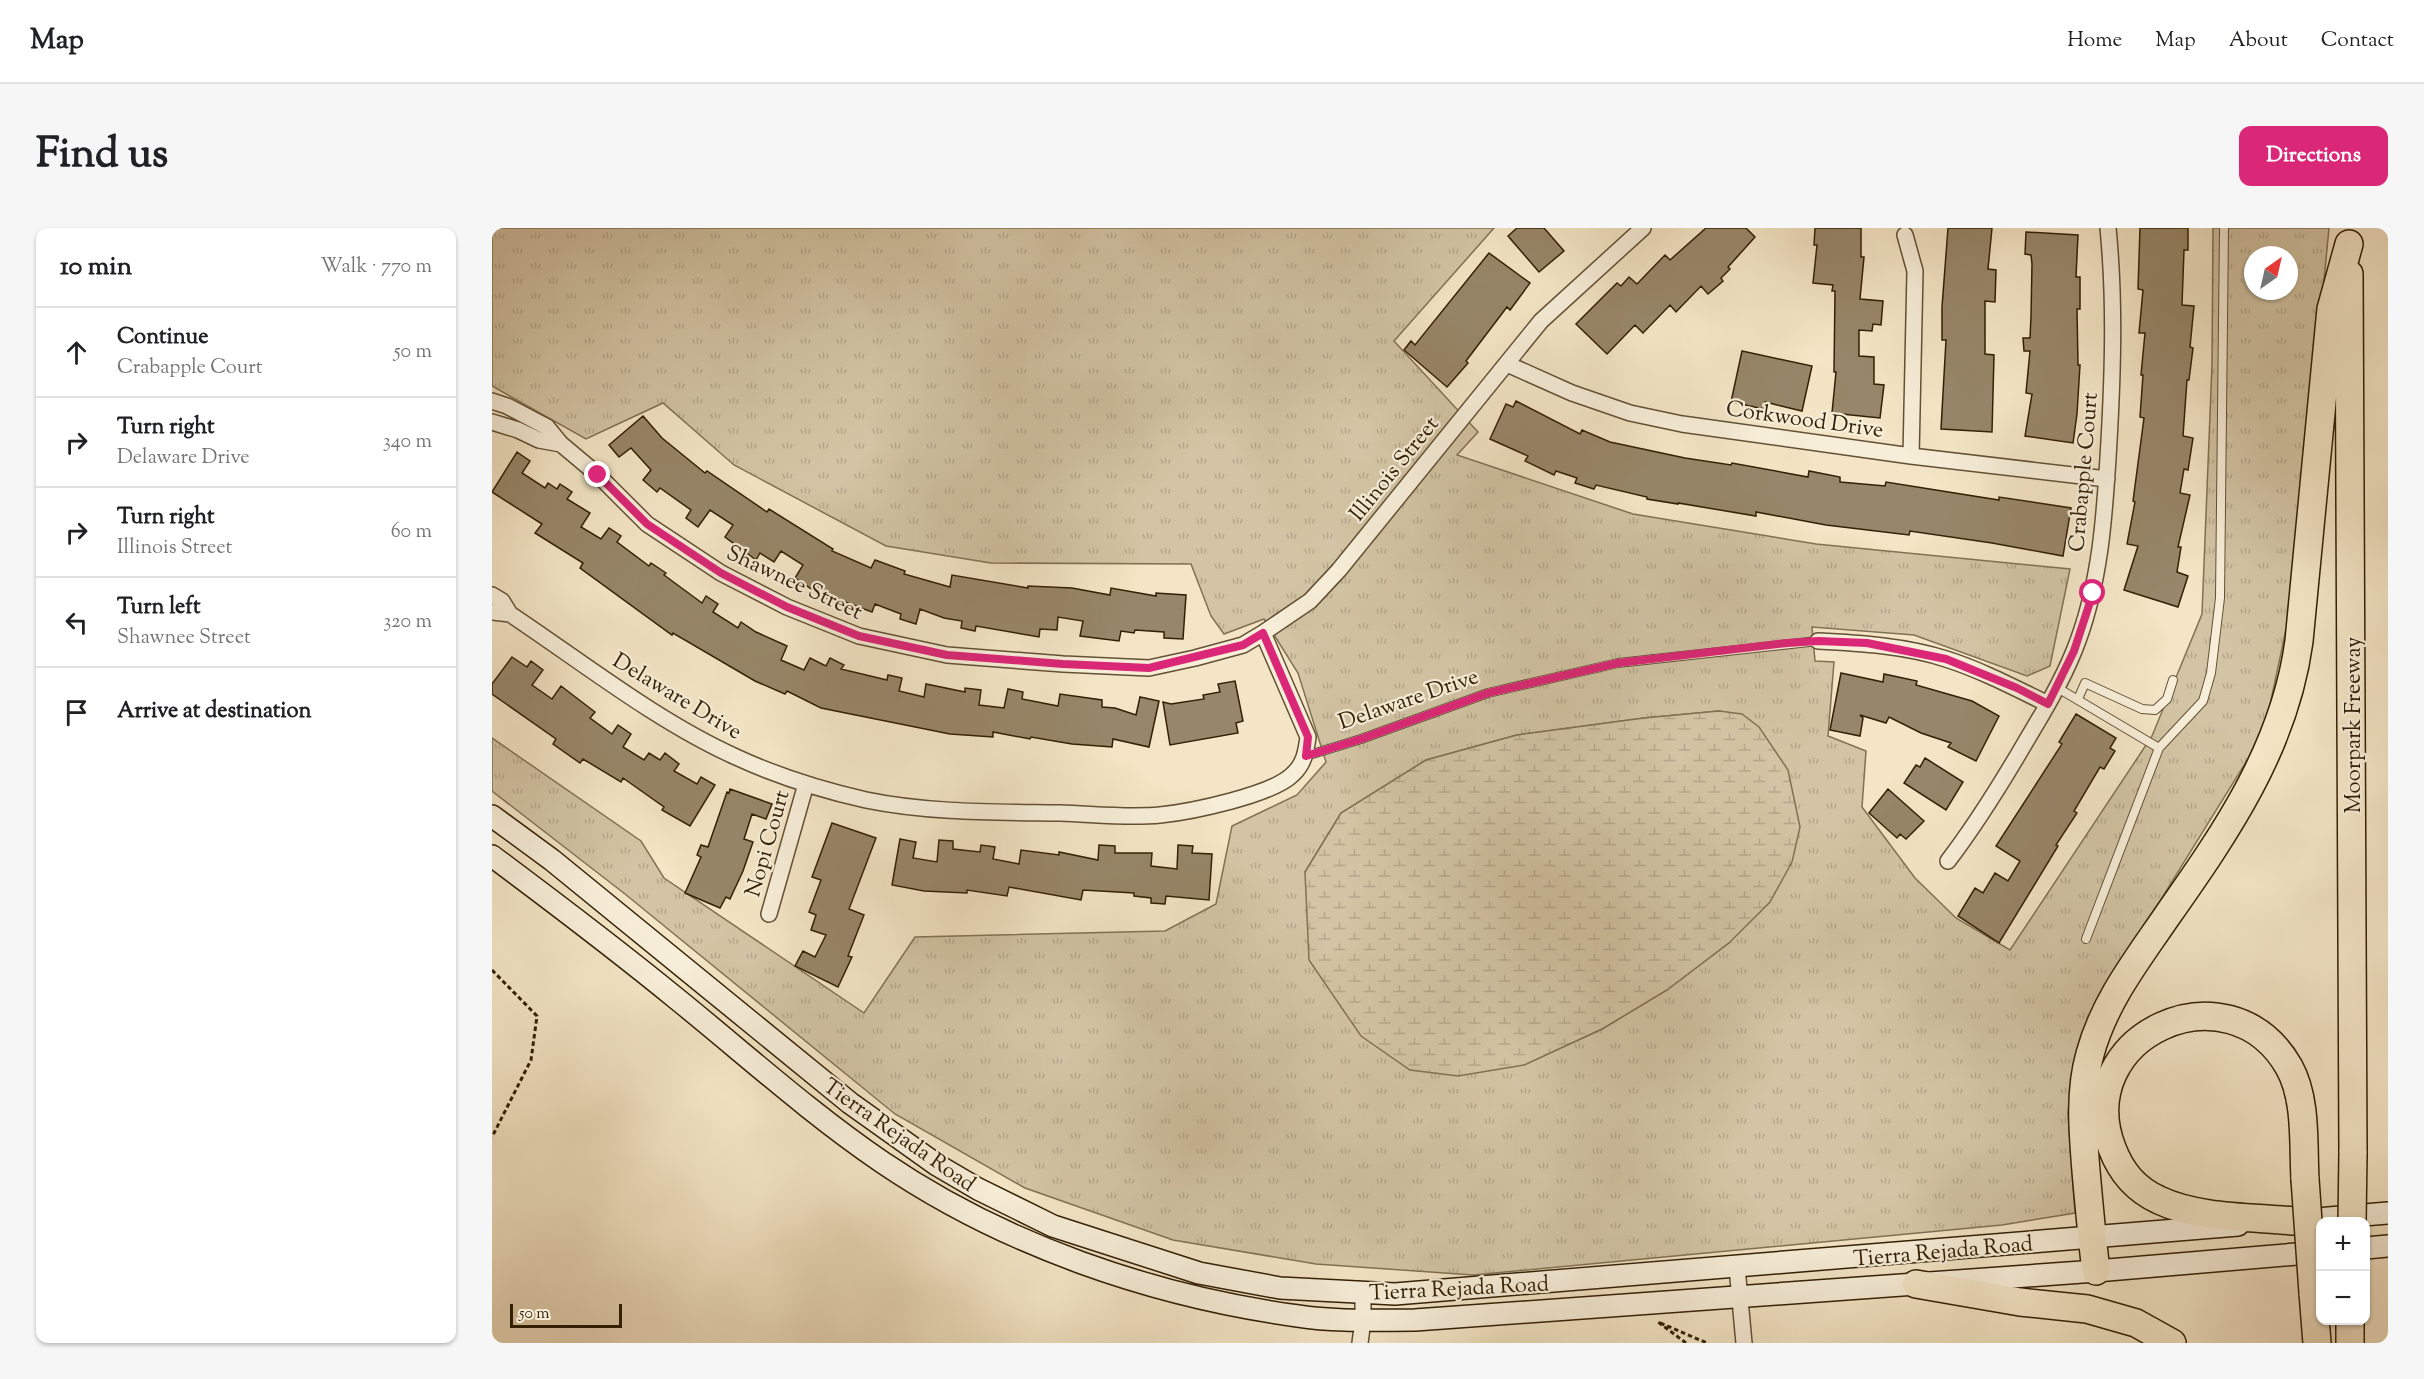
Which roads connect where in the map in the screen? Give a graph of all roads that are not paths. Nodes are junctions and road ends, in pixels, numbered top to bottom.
1 (1643, 228) edge
2 (2108, 228) edge
3 (2224, 228) edge
4 (1905, 235) dead end
5 (2349, 236) edge
6 (1507, 364) junction
7 (497, 403) edge
8 (496, 423) edge
9 (561, 444) junction
10 (1911, 456) junction
11 (2107, 479) junction
12 (492, 595) edge
13 (492, 612) edge
14 (510, 614) junction
15 (1263, 633) junction
16 (1818, 641) joint
17 (2173, 681) dead end
18 (2056, 687) junction
19 (2078, 699) junction
20 (2048, 704) junction
21 (2159, 748) junction
22 (1306, 756) junction
23 (806, 784) junction
24 (492, 816) edge
25 (492, 856) edge
26 (1948, 861) dead end
27 (769, 914) dead end
28 (2086, 939) dead end
29 (2388, 1213) edge
30 (2352, 1217) edge
31 (2293, 1221) junction
32 (2092, 1237) junction
33 (2388, 1246) edge
34 (2370, 1248) edge
35 (2316, 1252) edge
36 (1737, 1267) junction
37 (2096, 1271) junction
38 (1916, 1284) junction
39 (1363, 1293) junction
40 (1740, 1297) junction
41 (1363, 1320) junction
42 (2350, 1325) edge
43 (1360, 1343) edge
44 (1744, 1343) edge
45 (2172, 1343) edge
46 (2317, 1343) edge
47 (2350, 1343) edge

1 - 6 street, Illinois Street
2 - 11 street, Crabapple Court
3 - 21 lane
4 - 10 street
5 - 30 highway, Moorpark Freeway, bridge
5 - 32 highway
6 - 10 street, Corkwood Drive
6 - 15 street, Illinois Street
7 - 8 lane
7 - 9 street, Shawnee Street
8 - 9 street, Shawnee Street
9 - 15 street, Shawnee Street
10 - 11 street, Corkwood Drive
11 - 18 street, Crabapple Court
12 - 14 street, Delaware Drive
13 - 14 street, Delaware Drive
14 - 23 street, Delaware Drive
15 - 22 street
16 - 20 street, Delaware Drive
16 - 22 lane, Delaware Drive
17 - 19 lane
18 - 19 lane
18 - 20 street, Crabapple Court
19 - 21 lane
20 - 26 street, Crabapple Court
21 - 28 lane
22 - 23 street, Delaware Drive
23 - 27 street, Nopi Court
24 - 39 main road, Tierra Rejada Road
25 - 41 main road, Tierra Rejada Road
29 - 31 main road, Tierra Rejada Road
31 - 32 main road, Tierra Rejada Road
31 - 46 highway, bridge
32 - 36 main road, Tierra Rejada Road
32 - 37 highway
33 - 34 main road
35 - 37 main road, Tierra Rejada Road
36 - 39 main road, Tierra Rejada Road
36 - 40 street
37 - 38 main road, Tierra Rejada Road
38 - 40 main road, Tierra Rejada Road
38 - 45 highway
39 - 41 street
40 - 41 main road, Tierra Rejada Road
40 - 44 street
41 - 43 street
42 - 47 highway

